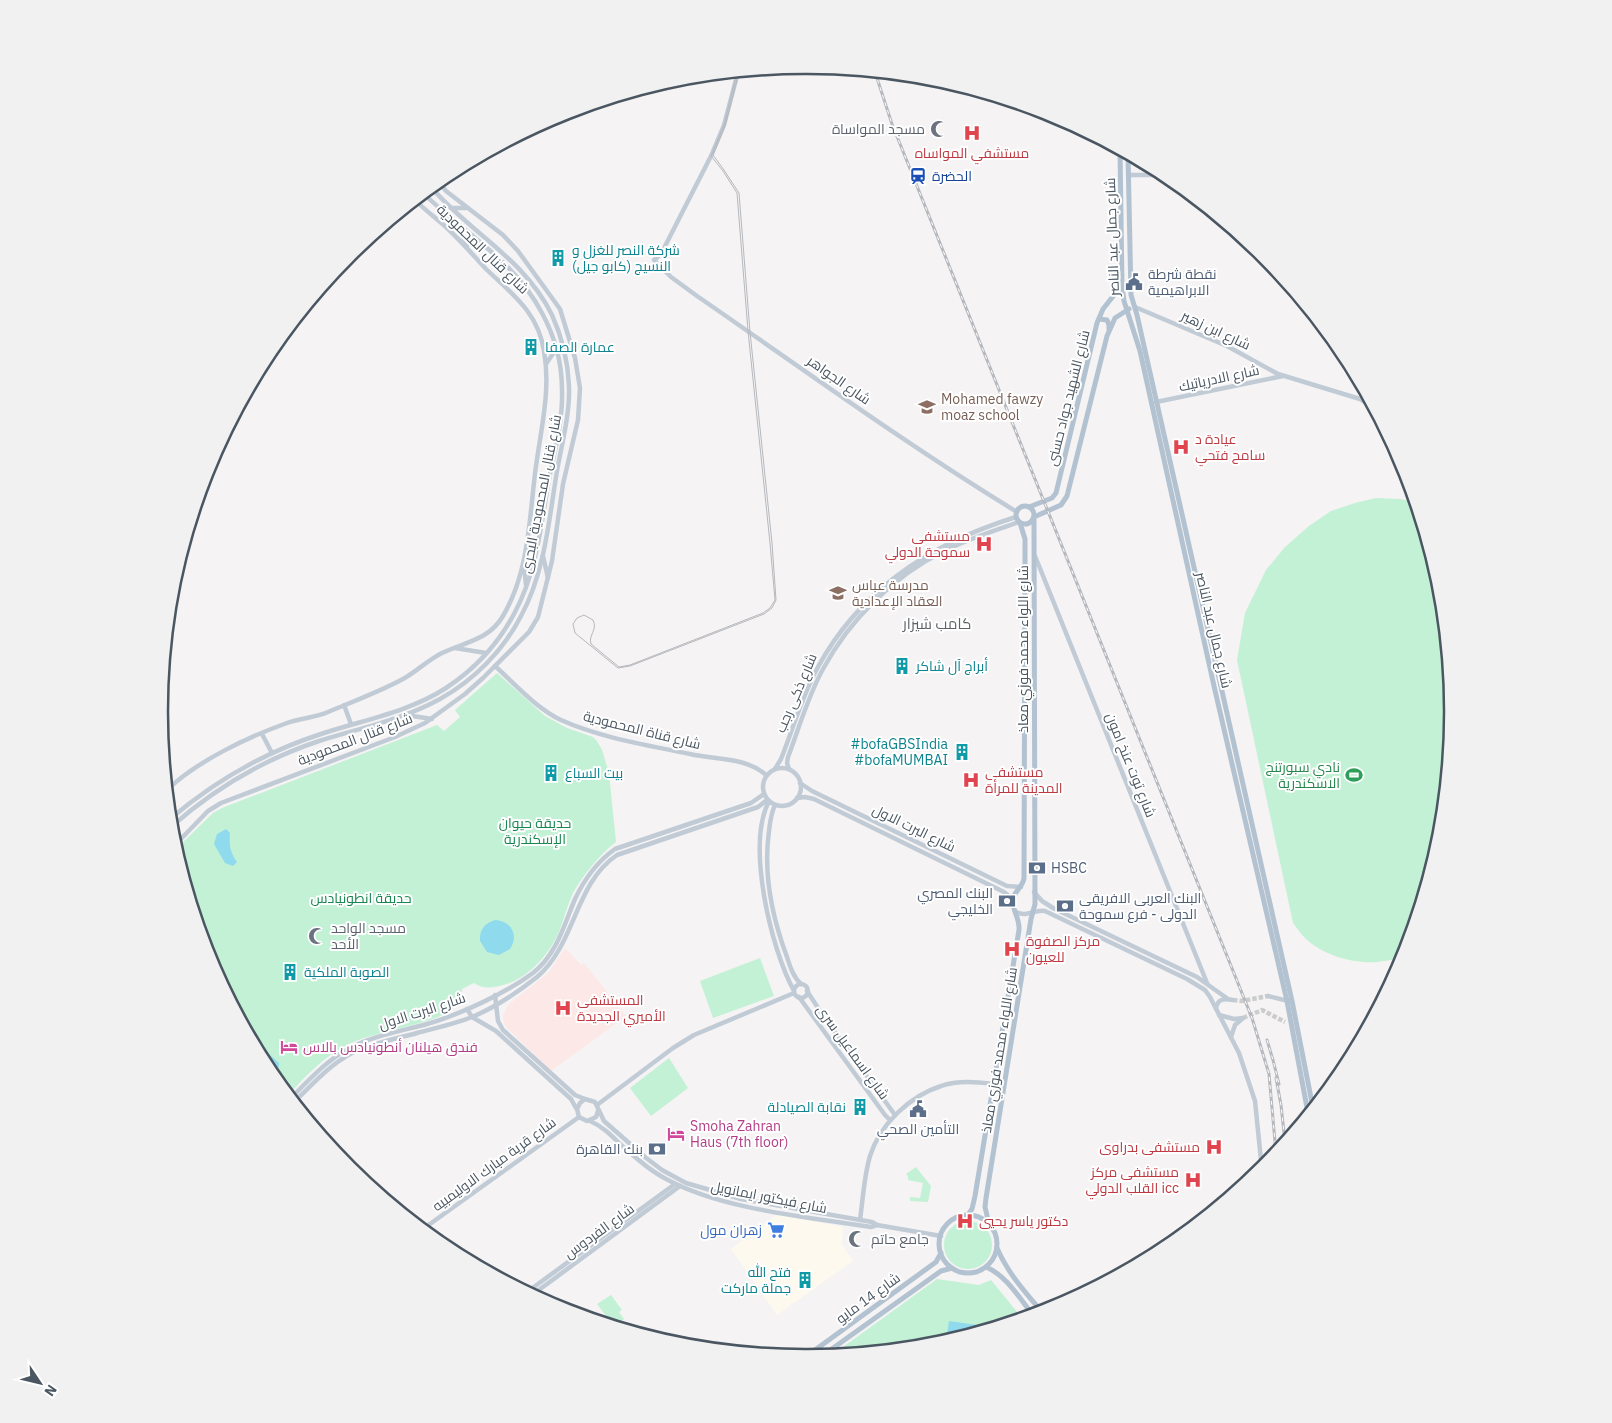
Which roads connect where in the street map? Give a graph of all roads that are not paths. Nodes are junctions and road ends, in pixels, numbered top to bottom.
1 (736, 78) edge
2 (1120, 156) edge
3 (1128, 161) edge
4 (1129, 175) junction
5 (1150, 175) edge
6 (443, 188) edge
7 (436, 193) edge
8 (429, 198) edge
9 (420, 205) edge
10 (451, 208) junction
11 (466, 208) junction
12 (457, 222) junction
13 (468, 249) junction
14 (1122, 285) junction
15 (1135, 307) junction
16 (1127, 309) junction
17 (1099, 319) junction
18 (1138, 320) junction
19 (1131, 322) junction
20 (1109, 329) junction
21 (556, 349) junction
22 (546, 364) junction
23 (1286, 375) junction
24 (1360, 399) edge
25 (1156, 402) junction
26 (1029, 507) junction
27 (1018, 518) junction
28 (1034, 518) junction
29 (542, 555) junction
30 (1035, 556) junction
31 (923, 560) junction
32 (524, 563) junction
33 (548, 578) junction
34 (526, 586) junction
35 (453, 648) junction
36 (486, 653) junction
37 (1211, 656) junction
38 (496, 666) junction
39 (344, 705) junction
40 (405, 715) junction
41 (432, 719) junction
42 (351, 724) junction
43 (262, 734) junction
44 (272, 753) junction
45 (774, 769) junction
46 (789, 769) junction
47 (766, 775) junction
48 (800, 783) junction
49 (173, 785) edge
50 (764, 794) junction
51 (797, 798) junction
52 (768, 800) junction
53 (775, 805) junction
54 (177, 814) edge
55 (872, 820) junction
56 (178, 821) edge
57 (869, 826) junction
58 (182, 838) edge
59 (970, 868) junction
60 (968, 874) junction
61 (982, 874) junction
62 (979, 880) junction
63 (1021, 887) junction
64 (1034, 892) junction
65 (1013, 899) junction
66 (771, 904) junction
67 (765, 906) junction
68 (1016, 912) junction
69 (1032, 912) junction
70 (1019, 930) junction
71 (1029, 932) junction
72 (1100, 933) junction
73 (783, 946) junction
74 (777, 948) junction
75 (790, 964) junction
76 (784, 967) junction
77 (1207, 983) junction
78 (801, 984) junction
79 (807, 991) junction
80 (794, 992) junction
81 (494, 995) junction
82 (1268, 996) tunnel mouth
83 (798, 997) junction
84 (1290, 1001) junction
85 (496, 1004) junction
86 (467, 1009) junction
87 (1217, 1012) junction
88 (472, 1017) junction
89 (498, 1021) junction
90 (1285, 1022) tunnel mouth
91 (1294, 1023) junction
92 (489, 1026) junction
93 (1293, 1031) junction
94 (1231, 1038) junction
95 (994, 1084) junction
96 (304, 1088) junction
97 (876, 1088) junction
98 (869, 1093) junction
99 (296, 1094) edge
100 (298, 1097) edge
101 (585, 1100) junction
102 (1311, 1102) edge
103 (597, 1105) junction
104 (1307, 1106) edge
105 (577, 1109) junction
106 (598, 1111) junction
107 (895, 1115) junction
108 (579, 1117) junction
109 (890, 1120) junction
110 (590, 1121) junction
111 (1261, 1158) edge
112 (671, 1175) junction
113 (668, 1180) junction
114 (677, 1185) junction
115 (975, 1196) junction
116 (986, 1198) junction
117 (968, 1215) junction
118 (860, 1220) junction
119 (989, 1224) junction
120 (429, 1225) edge
121 (877, 1226) junction
122 (941, 1236) junction
123 (997, 1248) junction
124 (941, 1253) junction
125 (1007, 1266) junction
126 (986, 1267) junction
127 (952, 1268) junction
128 (998, 1274) junction
129 (533, 1287) edge
130 (539, 1290) edge
131 (1037, 1306) edge
132 (1029, 1309) edge
133 (833, 1348) edge
134 (820, 1349) edge

1 - 27 main road, شارع الجواهر
2 - 14 main road, شارع جمال عبد الناصر
3 - 4 main road, شارع جمال عبد الناصر
4 - 5 main road
4 - 15 main road, شارع جمال عبد الناصر
6 - 11 main road, شارع قنال المحمودية
7 - 10 main road, شارع قنال المحمودية البحرى
8 - 12 main road, شارع قنال المحمودية البحرى
9 - 13 main road, شارع قنال المحمودية
10 - 11 main road
10 - 29 main road, شارع قنال المحمودية البحرى
11 - 33 main road, شارع قنال المحمودية
12 - 13 main road
12 - 21 main road, شارع قنال المحمودية البحرى
13 - 22 main road, شارع قنال المحمودية
14 - 16 main road, شارع جمال عبد الناصر
14 - 17 main road, شارع الشهيد جواد حسنى
15 - 16 main road
15 - 18 main road, شارع جمال عبد الناصر
15 - 23 main road, شارع ابن زهير
16 - 19 main road, شارع جمال عبد الناصر
16 - 20 main road, شارع الشهيد جواد حسنى
17 - 20 main road
17 - 26 main road, شارع الشهيد جواد حسنى
18 - 19 main road
18 - 25 main road, شارع جمال عبد الناصر
19 - 37 main road, شارع جمال عبد الناصر
20 - 28 main road, شارع الشهيد جواد حسنى
21 - 22 main road
21 - 34 main road, شارع قنال المحمودية البحرى
22 - 32 main road, شارع قنال المحمودية
23 - 24 main road, شارع ابن زهير
23 - 25 main road, شارع الادرياتيك
25 - 37 main road, شارع جمال عبد الناصر
26 - 27 main road
26 - 28 main road
27 - 28 main road
27 - 31 main road, شارع ذكى رجب
27 - 63 main road, شارع اللواء محمد فوزي معاذ
28 - 30 main road, شارع اللواء محمد فوزي معاذ
29 - 33 main road
29 - 40 main road, شارع قنال المحمودية البحرى
30 - 64 main road, شارع اللواء محمد فوزي معاذ
30 - 77 main road, شارع توت عنخ امون
31 - 45 main road, شارع ذكى رجب
31 - 46 main road, شارع ذكى رجب
32 - 34 main road
32 - 35 main road, شارع قنال المحمودية
33 - 38 main road, شارع قنال المحمودية
34 - 36 main road, شارع قنال المحمودية البحرى
35 - 36 main road
35 - 39 main road, شارع قنال المحمودية
36 - 42 main road, شارع قنال المحمودية البحرى
37 - 84 main road, شارع جمال عبد الناصر
38 - 41 main road, شارع قنال المحمودية
38 - 47 main road, شارع قناة المحمودية
39 - 42 main road
39 - 43 main road, شارع قنال المحمودية
40 - 41 main road
40 - 56 main road, شارع قنال المحمودية البحرى
41 - 58 main road, شارع قنال المحمودية
42 - 44 main road, شارع قنال المحمودية البحرى
43 - 44 main road
43 - 49 main road, شارع قنال المحمودية
44 - 54 main road, شارع قنال المحمودية البحرى
45 - 46 main road
45 - 47 main road
46 - 48 main road
47 - 50 main road
48 - 51 main road
48 - 55 main road, شارع البرت الاول
50 - 52 main road
50 - 81 main road, شارع البرت الاول
51 - 53 main road
51 - 57 main road, شارع البرت الاول
52 - 53 main road
52 - 67 main road
52 - 85 main road, شارع البرت الاول
53 - 66 main road
55 - 57 main road
55 - 59 main road, شارع البرت الاول
57 - 60 main road, شارع البرت الاول
59 - 60 main road
59 - 61 main road, شارع البرت الاول
60 - 62 main road, شارع البرت الاول
61 - 62 main road
61 - 63 main road, شارع البرت الاول
62 - 65 main road, شارع البرت الاول
63 - 65 main road, شارع اللواء محمد فوزي معاذ
64 - 69 main road, شارع اللواء محمد فوزي معاذ
64 - 72 main road
65 - 68 main road, شارع اللواء محمد فوزي معاذ
66 - 67 main road
66 - 73 main road
67 - 74 main road
68 - 69 main road
68 - 70 main road, شارع اللواء محمد فوزي معاذ
69 - 71 main road, شارع اللواء محمد فوزي معاذ
69 - 72 main road
70 - 71 main road
70 - 95 main road, شارع اللواء محمد فوزي معاذ
71 - 116 main road, شارع اللواء محمد فوزي معاذ
72 - 77 main road
72 - 87 main road
73 - 74 main road
73 - 75 main road
74 - 76 main road
75 - 76 main road
75 - 78 main road
76 - 80 main road
77 - 87 main road
78 - 79 main road
78 - 80 main road
79 - 83 main road
79 - 97 main road, شارع اسماعيل سرى
80 - 83 main road
80 - 103 main road
81 - 85 main road
81 - 86 main road, شارع البرت الاول
82 - 84 main road
83 - 98 main road, شارع اسماعيل سرى
84 - 91 main road, شارع جمال عبد الناصر
85 - 88 main road, شارع البرت الاول
85 - 89 main road
86 - 88 main road
86 - 96 main road, شارع البرت الاول
87 - 94 main road
87 - 94 main road
88 - 92 main road
88 - 96 main road, شارع البرت الاول
89 - 92 main road
89 - 101 main road
90 - 93 main road
91 - 93 main road, شارع جمال عبد الناصر
91 - 102 main road, شارع جمال عبد الناصر
92 - 105 main road
93 - 104 main road, شارع جمال عبد الناصر
94 - 111 main road
95 - 107 main road, شارع اسماعيل سرى
95 - 115 main road, شارع اللواء محمد فوزي معاذ
96 - 99 main road, شارع البرت الاول
96 - 100 main road, شارع البرت الاول
97 - 98 main road
97 - 107 main road, شارع اسماعيل سرى
98 - 109 main road, شارع اسماعيل سرى
101 - 103 main road
101 - 105 main road
103 - 106 main road
105 - 108 main road
106 - 110 main road
106 - 112 main road, شارع فيكتور ايمانويل
107 - 109 main road, شارع اسماعيل سرى
108 - 110 main road
108 - 120 main road, شارع قرية مبارك الاوليمبيه
109 - 118 main road, شارع اسماعيل سرى
110 - 113 main road, شارع فيكتور ايمانويل
112 - 113 main road
112 - 118 main road, شارع فيكتور ايمانويل
113 - 114 main road, شارع فيكتور ايمانويل
114 - 121 main road, شارع فيكتور ايمانويل
114 - 129 main road, شارع الفردوس
114 - 130 main road, شارع الفردوس
115 - 116 main road
115 - 117 main road, شارع اللواء محمد فوزي معاذ
116 - 119 main road, شارع اللواء محمد فوزي معاذ
117 - 119 main road
117 - 122 main road
118 - 121 main road, شارع فيكتور ايمانويل
119 - 123 main road
121 - 122 main road, شارع فيكتور ايمانويل
122 - 124 main road
123 - 125 main road
123 - 126 main road
124 - 127 main road
124 - 134 main road, شارع 14 مايو
125 - 128 main road
125 - 131 main road
126 - 127 main road
126 - 128 main road
127 - 133 main road, شارع 14 مايو
128 - 132 main road

